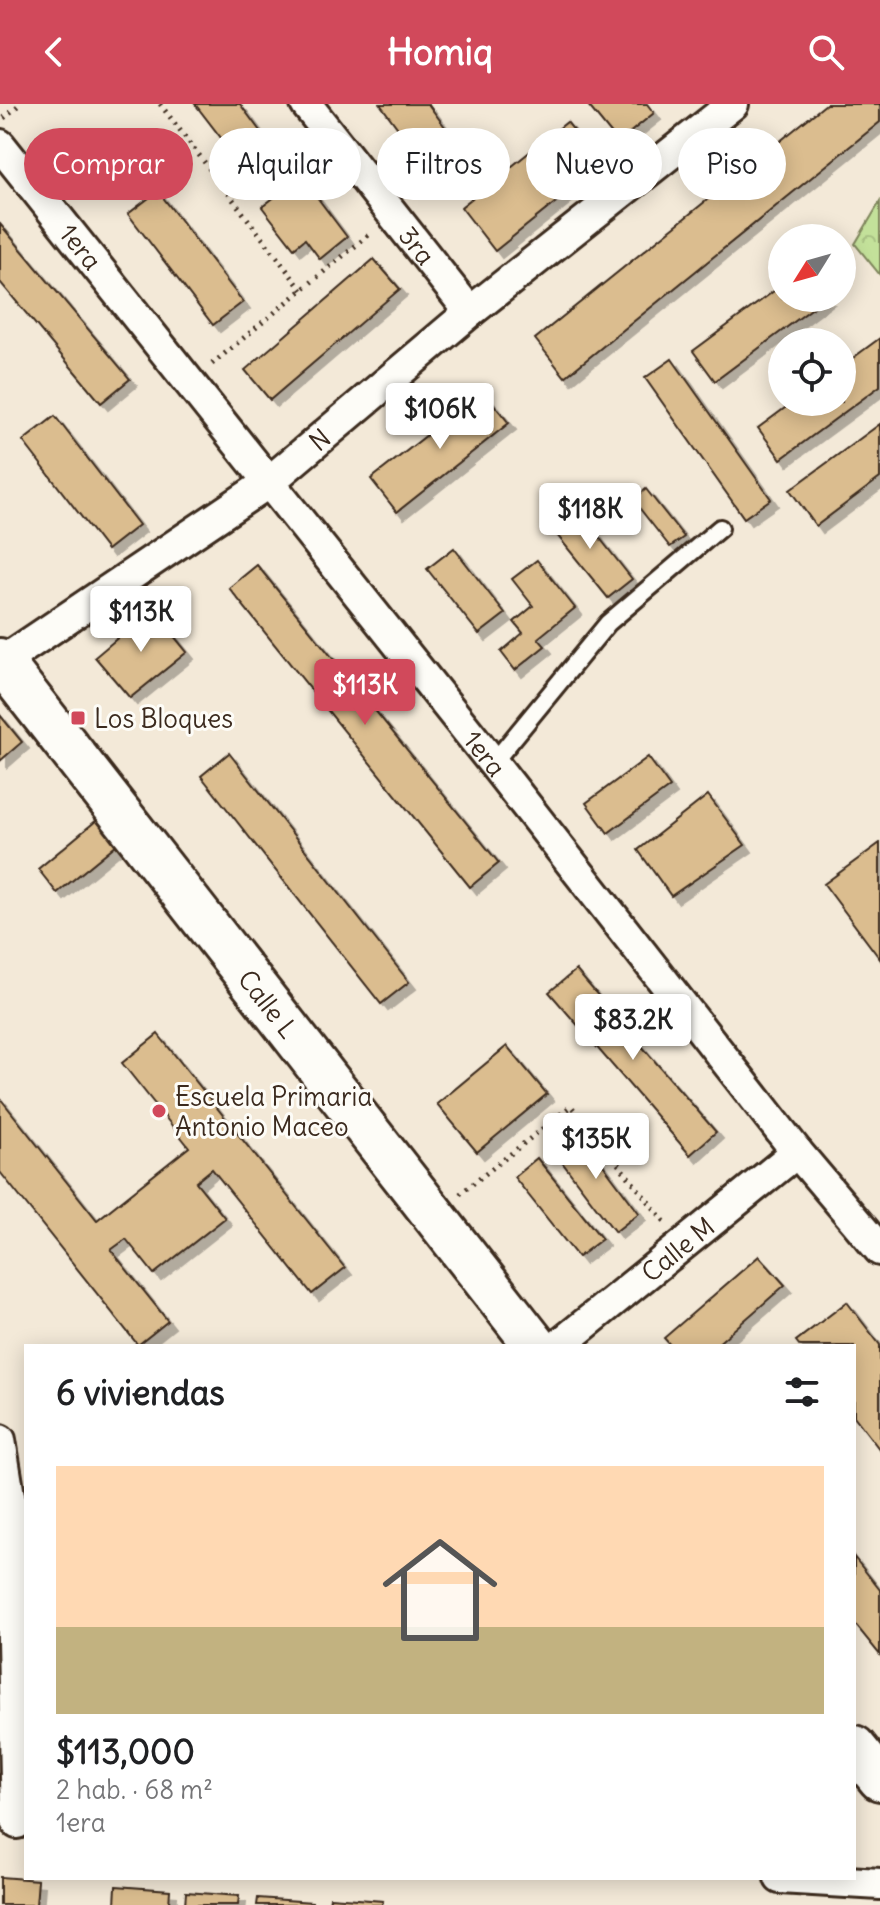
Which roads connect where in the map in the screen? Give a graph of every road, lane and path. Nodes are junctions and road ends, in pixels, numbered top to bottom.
1 (20, 104) edge
2 (160, 104) edge
3 (306, 104) edge
4 (733, 104) edge
5 (0, 121) edge
6 (0, 145) edge
7 (393, 215) junction
8 (302, 290) junction
9 (470, 312) junction
10 (189, 382) junction
11 (269, 482) junction
12 (720, 528) dead end
13 (1, 661) edge
14 (493, 763) junction
15 (797, 1152) junction
16 (435, 1214) junction
17 (683, 1244) junction
18 (880, 1250) edge
19 (534, 1344) edge
20 (560, 1344) edge
21 (0, 1440) edge
22 (856, 1749) edge
23 (880, 1779) edge
24 (14, 1823) edge
25 (813, 1880) edge
26 (880, 1884) edge

1 - 5 path
2 - 8 path
3 - 7 street, 3ra
4 - 9 street, N
6 - 10 street, 1era
7 - 8 path
7 - 9 street, 3ra
8 - 10 path
9 - 11 street, N
10 - 11 street, 1era
11 - 13 street, N
11 - 14 street, 1era
12 - 14 lane
13 - 16 street, Calle L
14 - 15 street, 1era
15 - 17 street, Calle M
15 - 18 street, 1era
16 - 17 path
16 - 19 street, Calle L
17 - 20 street, Calle M
21 - 24 street
22 - 23 street
25 - 26 street

